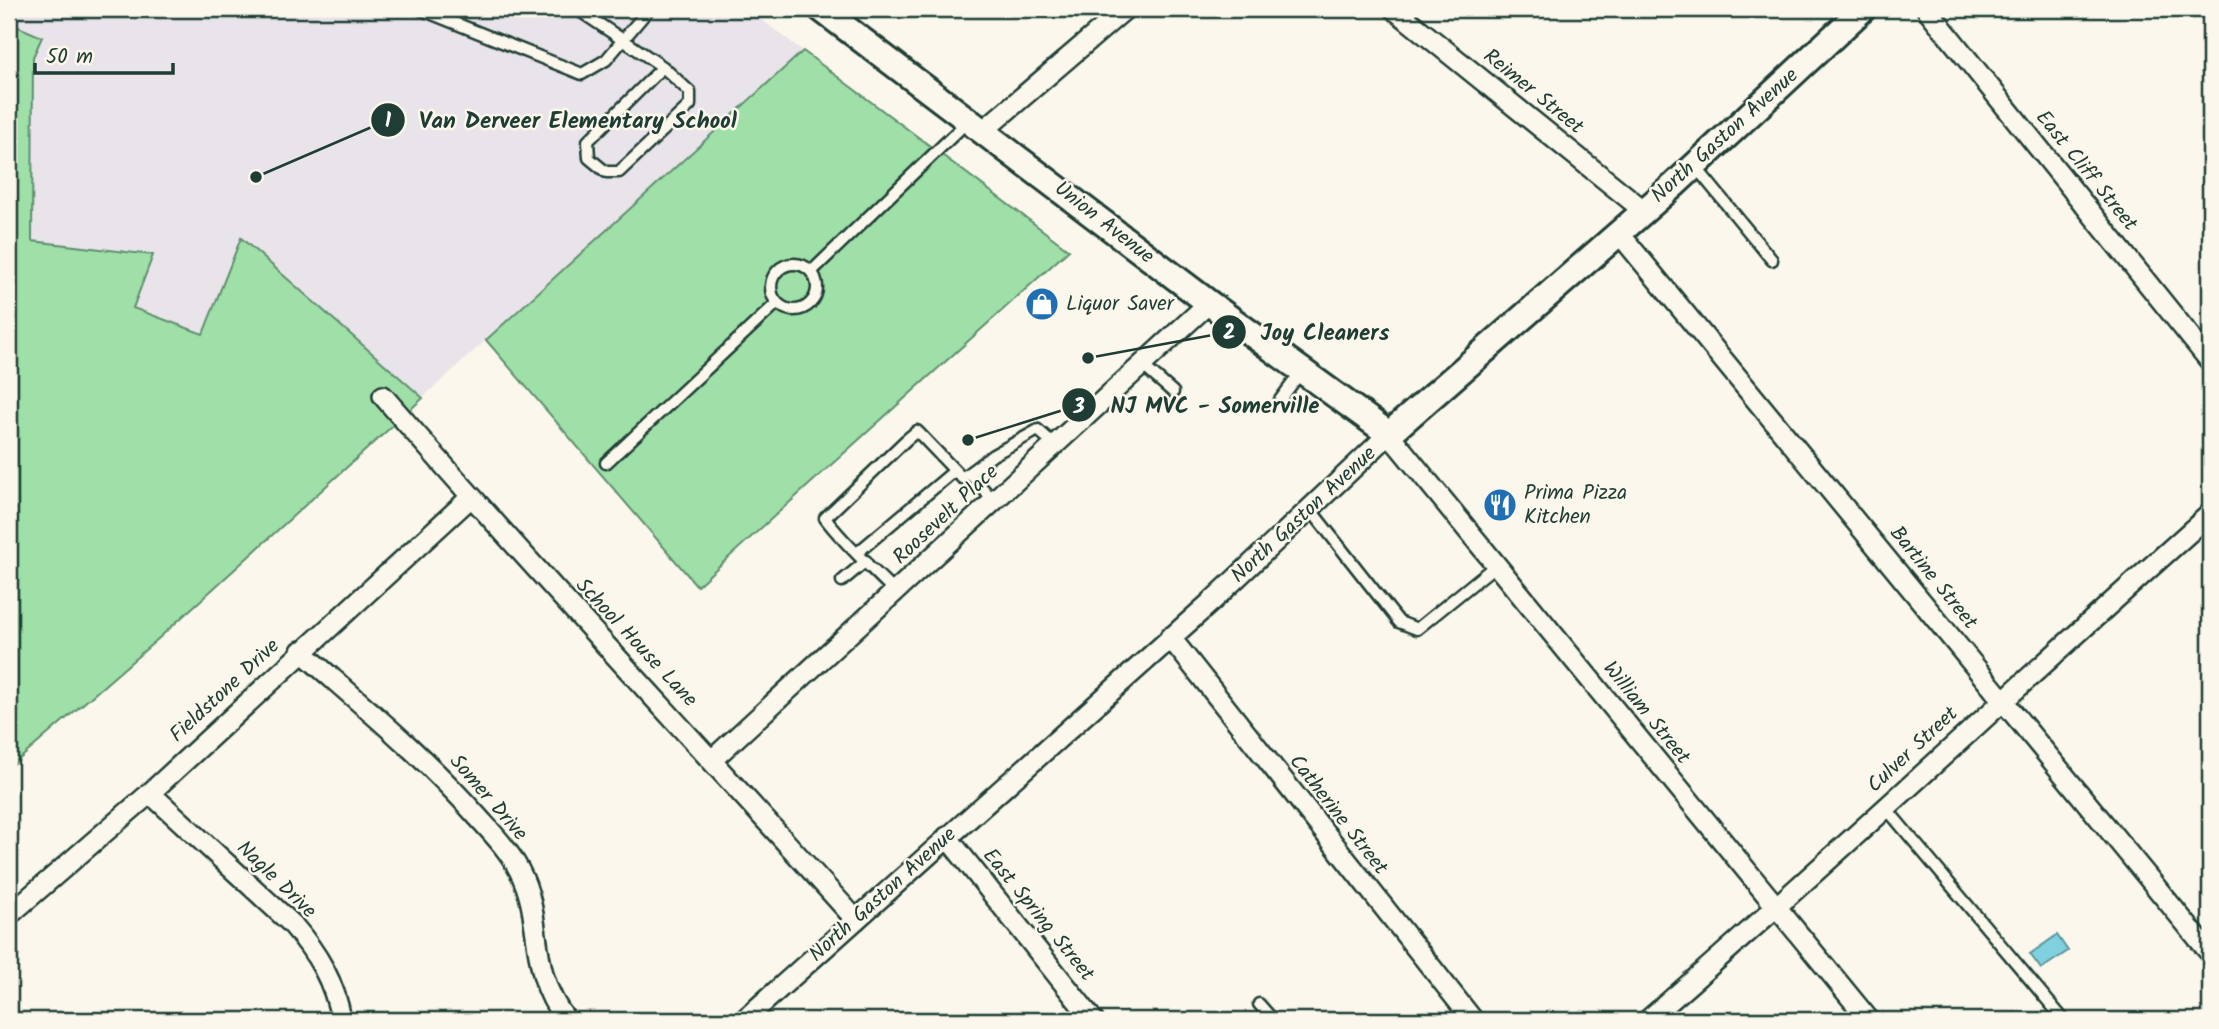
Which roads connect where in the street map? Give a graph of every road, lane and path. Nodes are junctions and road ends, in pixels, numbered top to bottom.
1 (420, 9) edge
2 (576, 9) edge
3 (649, 9) edge
4 (821, 9) edge
5 (1125, 9) edge
6 (1394, 9) edge
7 (1863, 9) edge
8 (1927, 9) edge
9 (624, 39) junction
10 (663, 67) junction
11 (977, 125) junction
12 (1694, 166) junction
13 (1643, 210) junction
14 (1619, 233) junction
15 (1772, 260) dead end
16 (811, 272) junction
17 (776, 303) junction
18 (1209, 303) junction
19 (2210, 361) edge
20 (1142, 365) junction
21 (1302, 371) junction
22 (1173, 392) dead end
23 (383, 396) dead end
24 (1280, 400) dead end
25 (1389, 434) junction
26 (1055, 445) junction
27 (606, 463) dead end
28 (953, 472) junction
29 (968, 473) junction
30 (471, 498) junction
31 (994, 501) junction
32 (1310, 509) junction
33 (2210, 514) edge
34 (857, 553) junction
35 (866, 561) junction
36 (1496, 565) junction
37 (842, 581) dead end
38 (895, 592) junction
39 (1170, 637) junction
40 (301, 651) junction
41 (2002, 698) junction
42 (713, 759) junction
43 (150, 793) junction
44 (1886, 807) junction
45 (947, 837) junction
46 (1779, 907) junction
47 (9, 915) edge
48 (856, 920) junction
49 (2210, 953) edge
50 (1259, 1003) dead end
51 (1657, 1017) edge
52 (341, 1020) edge
53 (566, 1020) edge
54 (744, 1020) edge
55 (1093, 1020) edge
56 (1273, 1020) edge
57 (1473, 1020) edge
58 (1869, 1020) edge
59 (2064, 1020) edge

1 - 9 lane
2 - 9 lane
3 - 9 lane
4 - 11 street, Union Avenue
5 - 11 street
6 - 13 street, Reimer Street
7 - 12 street, North Gaston Avenue
8 - 19 street, East Cliff Street
9 - 10 lane
10 - 10 lane
11 - 16 lane
11 - 18 street, Union Avenue
12 - 13 street, North Gaston Avenue
12 - 15 lane
13 - 14 street, North Gaston Avenue
14 - 25 street, North Gaston Avenue
14 - 41 street, Bartine Street
16 - 17 lane
16 - 17 lane
17 - 27 lane
18 - 20 street, Roosevelt Place
18 - 21 street, Union Avenue
20 - 22 lane
20 - 26 street, Roosevelt Place
21 - 24 lane
21 - 25 street, Union Avenue
23 - 30 street, School House Lane
25 - 32 street, North Gaston Avenue
25 - 36 street, William Street
26 - 29 lane
26 - 31 street, Roosevelt Place
28 - 29 lane
28 - 34 lane
28 - 34 lane
29 - 31 lane
30 - 40 street, Fieldstone Drive
30 - 42 street, School House Lane
31 - 38 street, Roosevelt Place
32 - 36 lane
32 - 39 street, North Gaston Avenue
33 - 41 street, Culver Street
34 - 35 lane
35 - 37 lane
35 - 38 lane
36 - 46 street, William Street
38 - 42 street, Roosevelt Place
39 - 45 street, North Gaston Avenue
39 - 57 street, Catherine Street
40 - 43 street, Fieldstone Drive
40 - 53 street, Somer Drive
41 - 44 street, Culver Street
41 - 49 street, Bartine Street
42 - 48 street, School House Lane
43 - 47 street, Fieldstone Drive
43 - 52 street, Nagle Drive
44 - 46 street, Culver Street
44 - 59 lane
45 - 48 street, North Gaston Avenue
45 - 55 street, East Spring Street
46 - 51 street, Culver Street
46 - 58 street, William Street
48 - 54 street, North Gaston Avenue
50 - 56 lane

